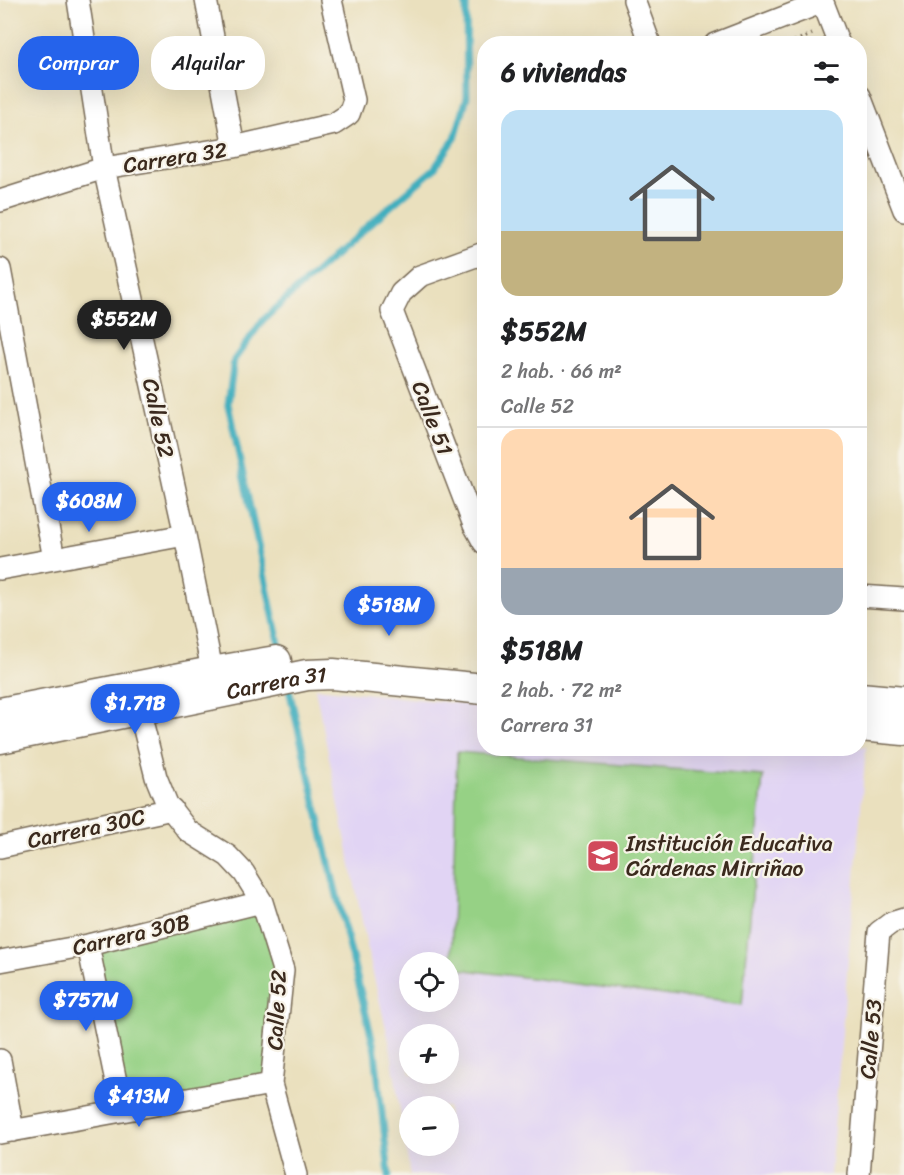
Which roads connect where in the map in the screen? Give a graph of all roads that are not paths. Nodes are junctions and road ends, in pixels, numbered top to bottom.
1 (78, 0) edge
2 (206, 0) edge
3 (331, 0) edge
4 (634, 0) edge
5 (822, 1) edge
6 (648, 36) edge
7 (735, 36) edge
8 (836, 36) edge
9 (867, 119) edge
10 (234, 147) junction
11 (104, 168) junction
12 (0, 201) edge
13 (904, 210) edge
14 (477, 256) edge
15 (0, 269) edge
16 (477, 530) edge
17 (185, 535) junction
18 (54, 559) junction
19 (0, 569) edge
20 (867, 596) edge
21 (904, 599) edge
22 (302, 666) junction
23 (477, 667) edge
24 (214, 683) junction
25 (477, 688) edge
26 (867, 699) edge
27 (904, 702) edge
28 (138, 709) junction
29 (0, 713) edge
30 (867, 727) edge
31 (904, 730) edge
32 (0, 738) edge
33 (172, 809) junction
34 (0, 847) edge
35 (262, 902) junction
36 (904, 919) edge
37 (88, 945) junction
38 (0, 961) edge
39 (0, 1060) edge
40 (271, 1084) junction
41 (122, 1111) junction
42 (7, 1132) edge
43 (296, 1175) edge
44 (859, 1175) edge

1 - 11 street, Calle 52
2 - 10 street
3 - 10 street, Carrera 32
4 - 6 street
5 - 7 street
5 - 8 street
9 - 13 street
10 - 11 street, Carrera 32
11 - 12 street, Carrera 32
11 - 17 street, Calle 52
14 - 16 street, Calle 51
15 - 18 street
17 - 18 street
17 - 24 street, Calle 52
18 - 19 street
20 - 21 street
22 - 23 street, Carrera 31
22 - 24 street, Carrera 31
22 - 25 street, Carrera 31
24 - 28 street, Carrera 31
24 - 29 street, Carrera 31
26 - 27 street
28 - 32 street, Carrera 31
28 - 33 street, Calle 52
30 - 31 street
33 - 34 street, Carrera 30C
33 - 35 street, Calle 52
35 - 37 street, Carrera 30B
35 - 40 street, Calle 52
36 - 44 street, Calle 53
37 - 38 street, Carrera 30B
37 - 41 street
39 - 42 street
40 - 41 street
40 - 43 street, Calle 52
41 - 42 street

